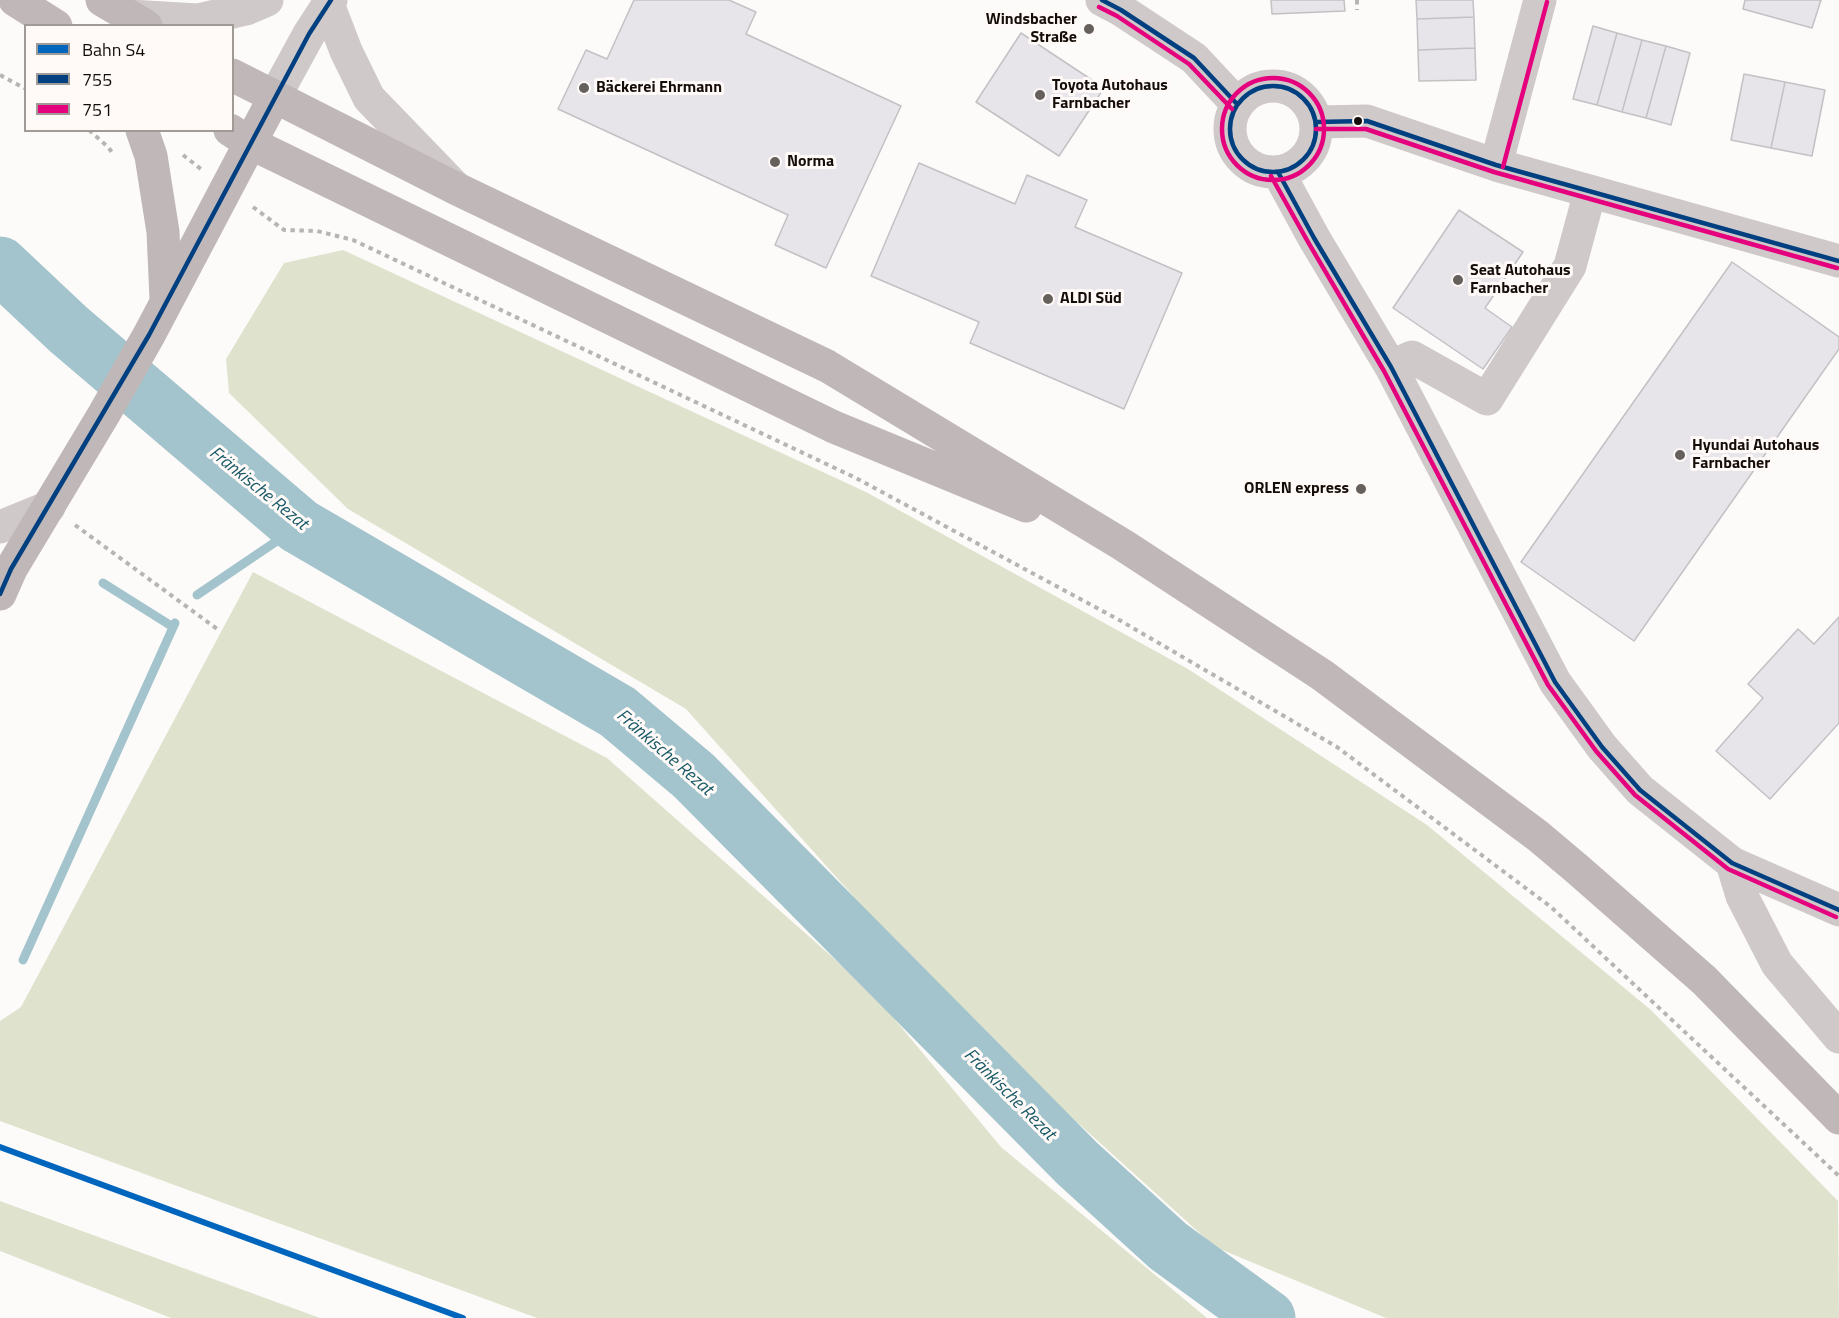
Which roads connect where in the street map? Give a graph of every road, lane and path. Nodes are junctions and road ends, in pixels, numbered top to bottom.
1 (15, 0) edge
2 (102, 0) edge
3 (267, 0) edge
4 (1102, 0) edge
5 (1357, 0) edge
6 (1540, 0) edge
7 (330, 2) edge
8 (1358, 10) dead end
9 (138, 21) edge
10 (53, 24) edge
11 (0, 75) edge
12 (234, 76) edge
13 (24, 88) edge
14 (274, 98) junction
15 (1237, 104) junction
16 (1316, 122) junction
17 (143, 132) edge
18 (240, 136) edge
19 (1496, 165) junction
20 (1278, 172) junction
21 (456, 188) junction
22 (1590, 192) junction
23 (284, 230) dead end
24 (1837, 254) edge
25 (166, 300) junction
26 (1391, 367) junction
27 (49, 507) junction
28 (0, 527) edge
29 (1123, 545) junction
30 (0, 594) edge
31 (220, 631) dead end
32 (1732, 863) junction
33 (1839, 910) edge
34 (1839, 1037) edge
35 (1839, 1118) edge
36 (1839, 1176) edge

1 - 10 main road
2 - 9 main road
3 - 9 street
4 - 15 street
5 - 8 path
6 - 19 street
7 - 14 street
7 - 21 street
11 - 13 path
12 - 14 main road
14 - 18 main road
14 - 21 main road
15 - 16 street
15 - 20 street
16 - 19 street
16 - 20 street
17 - 25 main road
18 - 25 main road
18 - 29 main road
19 - 22 street
20 - 26 street
21 - 29 main road
22 - 24 street
22 - 26 street
23 - 36 path
25 - 27 main road
26 - 32 street
27 - 28 street
27 - 30 main road
27 - 31 path
29 - 35 main road
32 - 33 street
32 - 34 street

